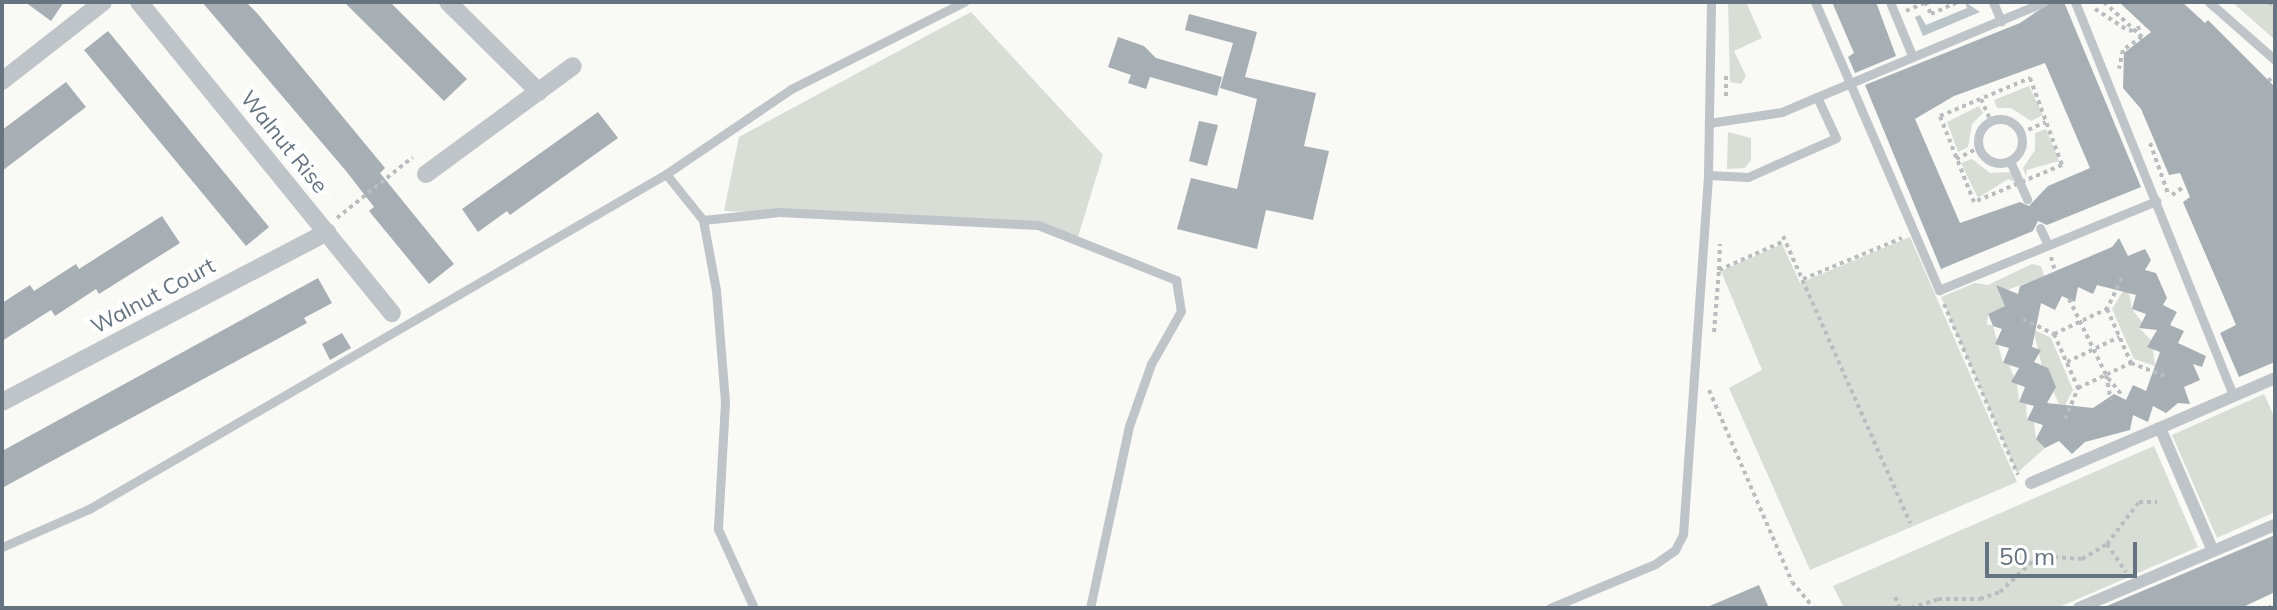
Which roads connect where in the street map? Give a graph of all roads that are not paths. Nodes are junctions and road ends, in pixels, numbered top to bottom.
1 (103, 2) edge
2 (139, 2) edge
3 (448, 2) edge
4 (964, 2) edge
5 (1711, 2) edge
6 (1815, 2) edge
7 (1890, 2) edge
8 (1993, 2) edge
9 (2044, 2) edge
10 (2075, 2) edge
11 (2209, 2) edge
12 (2001, 21) junction
13 (1912, 55) junction
14 (2275, 60) edge
15 (573, 66) dead end
16 (2, 81) edge
17 (1850, 85) junction
18 (539, 92) junction
19 (1817, 97) junction
20 (1709, 123) junction
21 (2010, 161) junction
22 (426, 174) dead end
23 (666, 174) junction
24 (1708, 175) junction
25 (2027, 199) dead end
26 (2156, 201) junction
27 (703, 220) junction
28 (332, 225) junction
29 (2040, 228) dead end
30 (2047, 243) junction
31 (392, 313) dead end
32 (2273, 384) edge
33 (2233, 395) junction
34 (2, 402) edge
35 (2160, 428) junction
36 (2025, 482) road end
37 (2275, 525) edge
38 (2, 547) edge
39 (2213, 551) junction
40 (754, 608) edge
41 (1090, 608) edge
42 (1550, 608) edge
43 (2079, 608) edge

1 - 16 street
2 - 28 street, Walnut Rise
3 - 18 street
4 - 23 lane
5 - 20 lane
6 - 17 lane
7 - 13 lane
8 - 12 lane
9 - 12 lane
10 - 26 lane
11 - 14 lane
12 - 13 lane
13 - 17 lane
15 - 18 street
17 - 19 lane
17 - 30 lane
18 - 22 street
19 - 20 lane
19 - 24 lane
20 - 24 lane
21 - 21 lane
21 - 25 lane
23 - 27 lane
23 - 38 lane
24 - 42 lane
26 - 30 lane
26 - 33 lane
27 - 40 lane
27 - 41 lane
28 - 31 street, Walnut Rise
28 - 34 street, Walnut Court
29 - 30 lane
32 - 33 street
33 - 35 street
35 - 36 street
35 - 39 street
37 - 39 street
39 - 43 street

